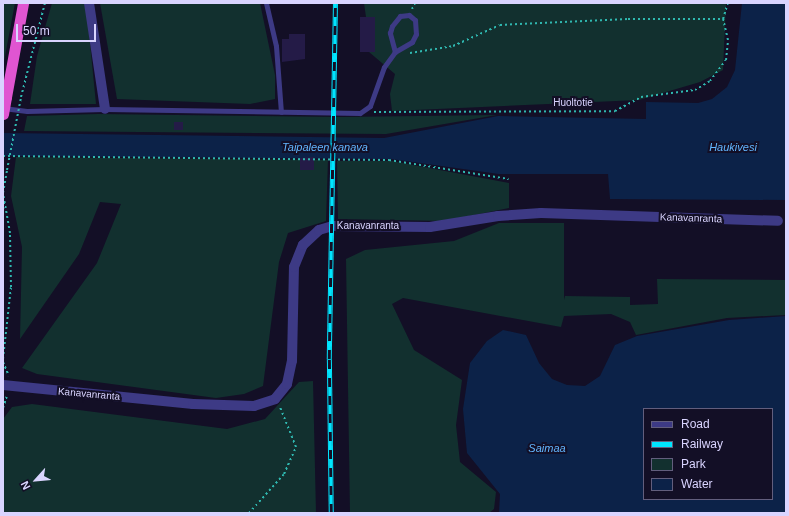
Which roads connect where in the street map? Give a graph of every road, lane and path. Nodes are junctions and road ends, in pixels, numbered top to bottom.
1 (23, 3) edge
2 (45, 3) edge
3 (89, 3) edge
4 (266, 3) edge
5 (728, 3) edge
6 (723, 19) junction
7 (395, 52) junction
8 (408, 54) dead end
9 (5, 102) edge
10 (106, 109) junction
11 (281, 112) junction
12 (360, 113) junction
13 (3, 114) edge
14 (3, 156) edge
15 (509, 179) dead end
16 (778, 221) dead end
17 (3, 359) edge
18 (3, 385) edge
19 (279, 404) dead end
20 (249, 513) edge

1 - 9 highway
2 - 17 path, bridge
3 - 10 street
4 - 11 lane
5 - 6 path
6 - 8 path
6 - 12 path, Huoltotie
7 - 7 lane
7 - 12 lane
9 - 10 lane
9 - 13 highway, bridge
10 - 11 lane
11 - 12 lane
14 - 15 path
16 - 18 street, Kanavanranta
19 - 20 path

